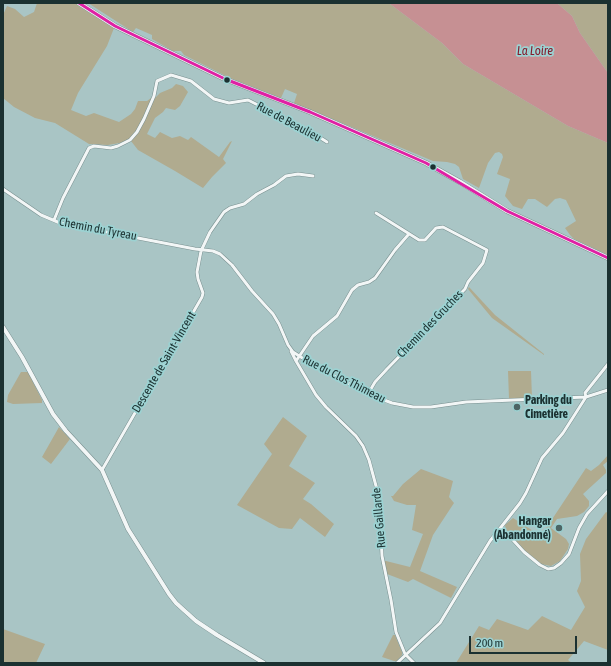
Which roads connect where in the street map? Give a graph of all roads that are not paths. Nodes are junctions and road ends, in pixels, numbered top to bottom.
1 (79, 3) edge
2 (327, 142) dead end
3 (313, 176) dead end
4 (3, 189) edge
5 (376, 213) dead end
6 (54, 220) junction
7 (408, 235) junction
8 (202, 249) junction
9 (608, 258) edge
10 (3, 327) edge
11 (291, 349) junction
12 (299, 356) junction
13 (296, 361) junction
14 (608, 364) edge
15 (608, 390) edge
16 (368, 394) junction
17 (586, 397) junction
18 (102, 470) junction
19 (608, 491) edge
20 (501, 527) junction
21 (406, 655) junction
22 (264, 663) edge
23 (397, 663) edge
24 (414, 663) edge

1 - 9 main road
2 - 6 street, Rue de Beaulieu
3 - 8 street, Descente de Saint-Vincent
4 - 6 street, Chemin du Tyreau
5 - 7 street
6 - 8 street, Chemin du Tyreau
7 - 12 street
7 - 16 street, Chemin des Gruches
8 - 11 street, Rue du Clos Thimeau
8 - 18 street, Descente de Saint-Vincent
10 - 18 street
11 - 12 street, Rue du Clos Thimeau
11 - 13 street, Rue Gaillarde
12 - 13 street
12 - 16 street, Rue du Clos Thimeau
13 - 21 street, Rue Gaillarde
14 - 17 street
15 - 17 street, Rue du Clos Thimeau
16 - 17 street, Rue du Clos Thimeau
17 - 20 street
18 - 22 street
19 - 20 street
20 - 21 street
21 - 23 street
21 - 24 street

